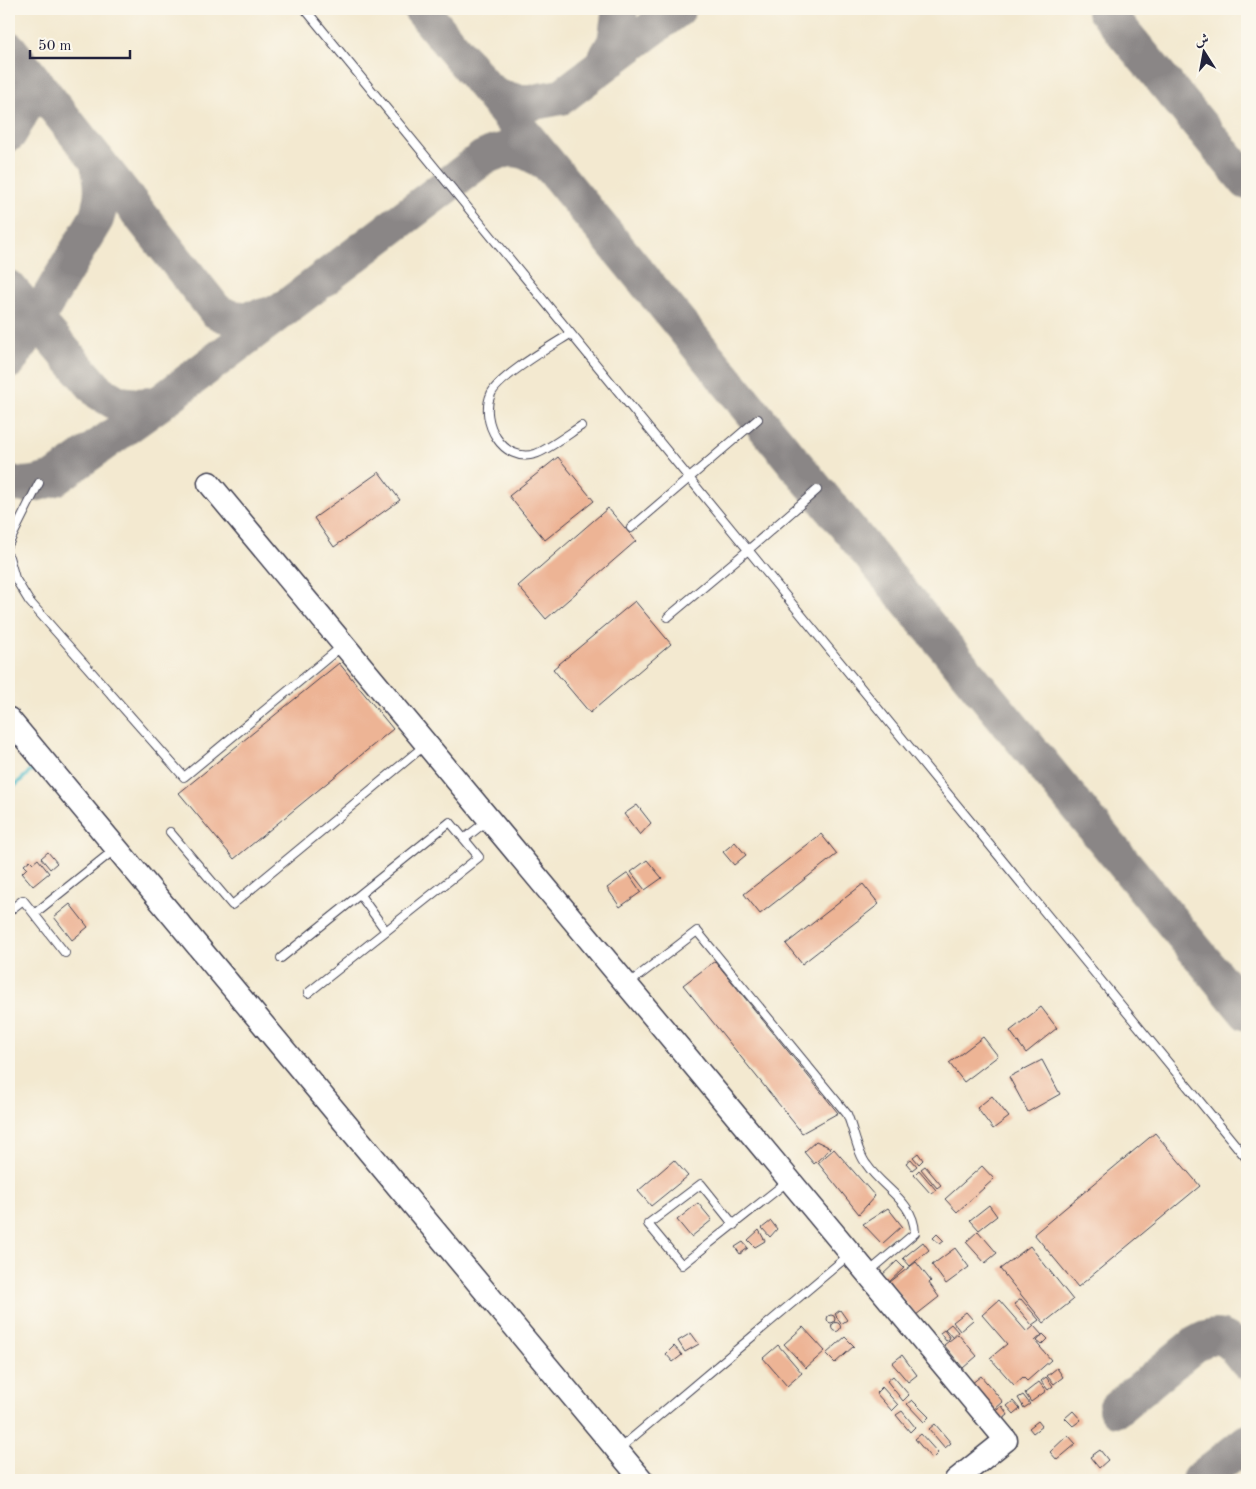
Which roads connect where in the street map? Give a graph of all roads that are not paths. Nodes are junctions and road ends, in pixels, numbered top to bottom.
1 (305, 9) edge
2 (570, 334) junction
3 (758, 419) dead end
4 (581, 426) dead end
5 (688, 478) junction
6 (39, 483) dead end
7 (208, 483) dead end
8 (817, 490) dead end
9 (631, 528) dead end
10 (9, 543) edge
11 (747, 551) junction
12 (9, 557) edge
13 (668, 617) dead end
14 (343, 645) junction
15 (9, 719) edge
16 (426, 744) junction
17 (489, 820) junction
18 (170, 832) dead end
19 (464, 839) junction
20 (115, 848) junction
21 (360, 895) junction
22 (9, 912) edge
23 (34, 914) junction
24 (386, 931) junction
25 (65, 953) dead end
26 (282, 958) dead end
27 (627, 985) junction
28 (308, 993) dead end
29 (1247, 1160) edge
30 (790, 1180) junction
31 (734, 1225) junction
32 (851, 1254) junction
33 (867, 1273) junction
34 (617, 1450) junction
35 (642, 1480) edge
36 (956, 1480) edge

1 - 2 lane
2 - 4 lane
2 - 5 lane
3 - 5 lane
5 - 9 lane
5 - 11 lane
6 - 10 lane
7 - 14 street
8 - 11 lane
11 - 13 lane
11 - 29 lane
12 - 14 lane
14 - 16 street
15 - 20 street
16 - 17 street
16 - 18 lane
17 - 19 lane
17 - 27 street
19 - 21 lane
19 - 24 lane
20 - 23 lane
20 - 34 street
21 - 24 lane
21 - 26 lane
22 - 23 lane
23 - 25 lane
24 - 28 lane
27 - 30 street
27 - 33 lane
30 - 31 lane
30 - 32 street
31 - 31 lane
32 - 33 street
32 - 34 lane
33 - 36 street
34 - 35 street

